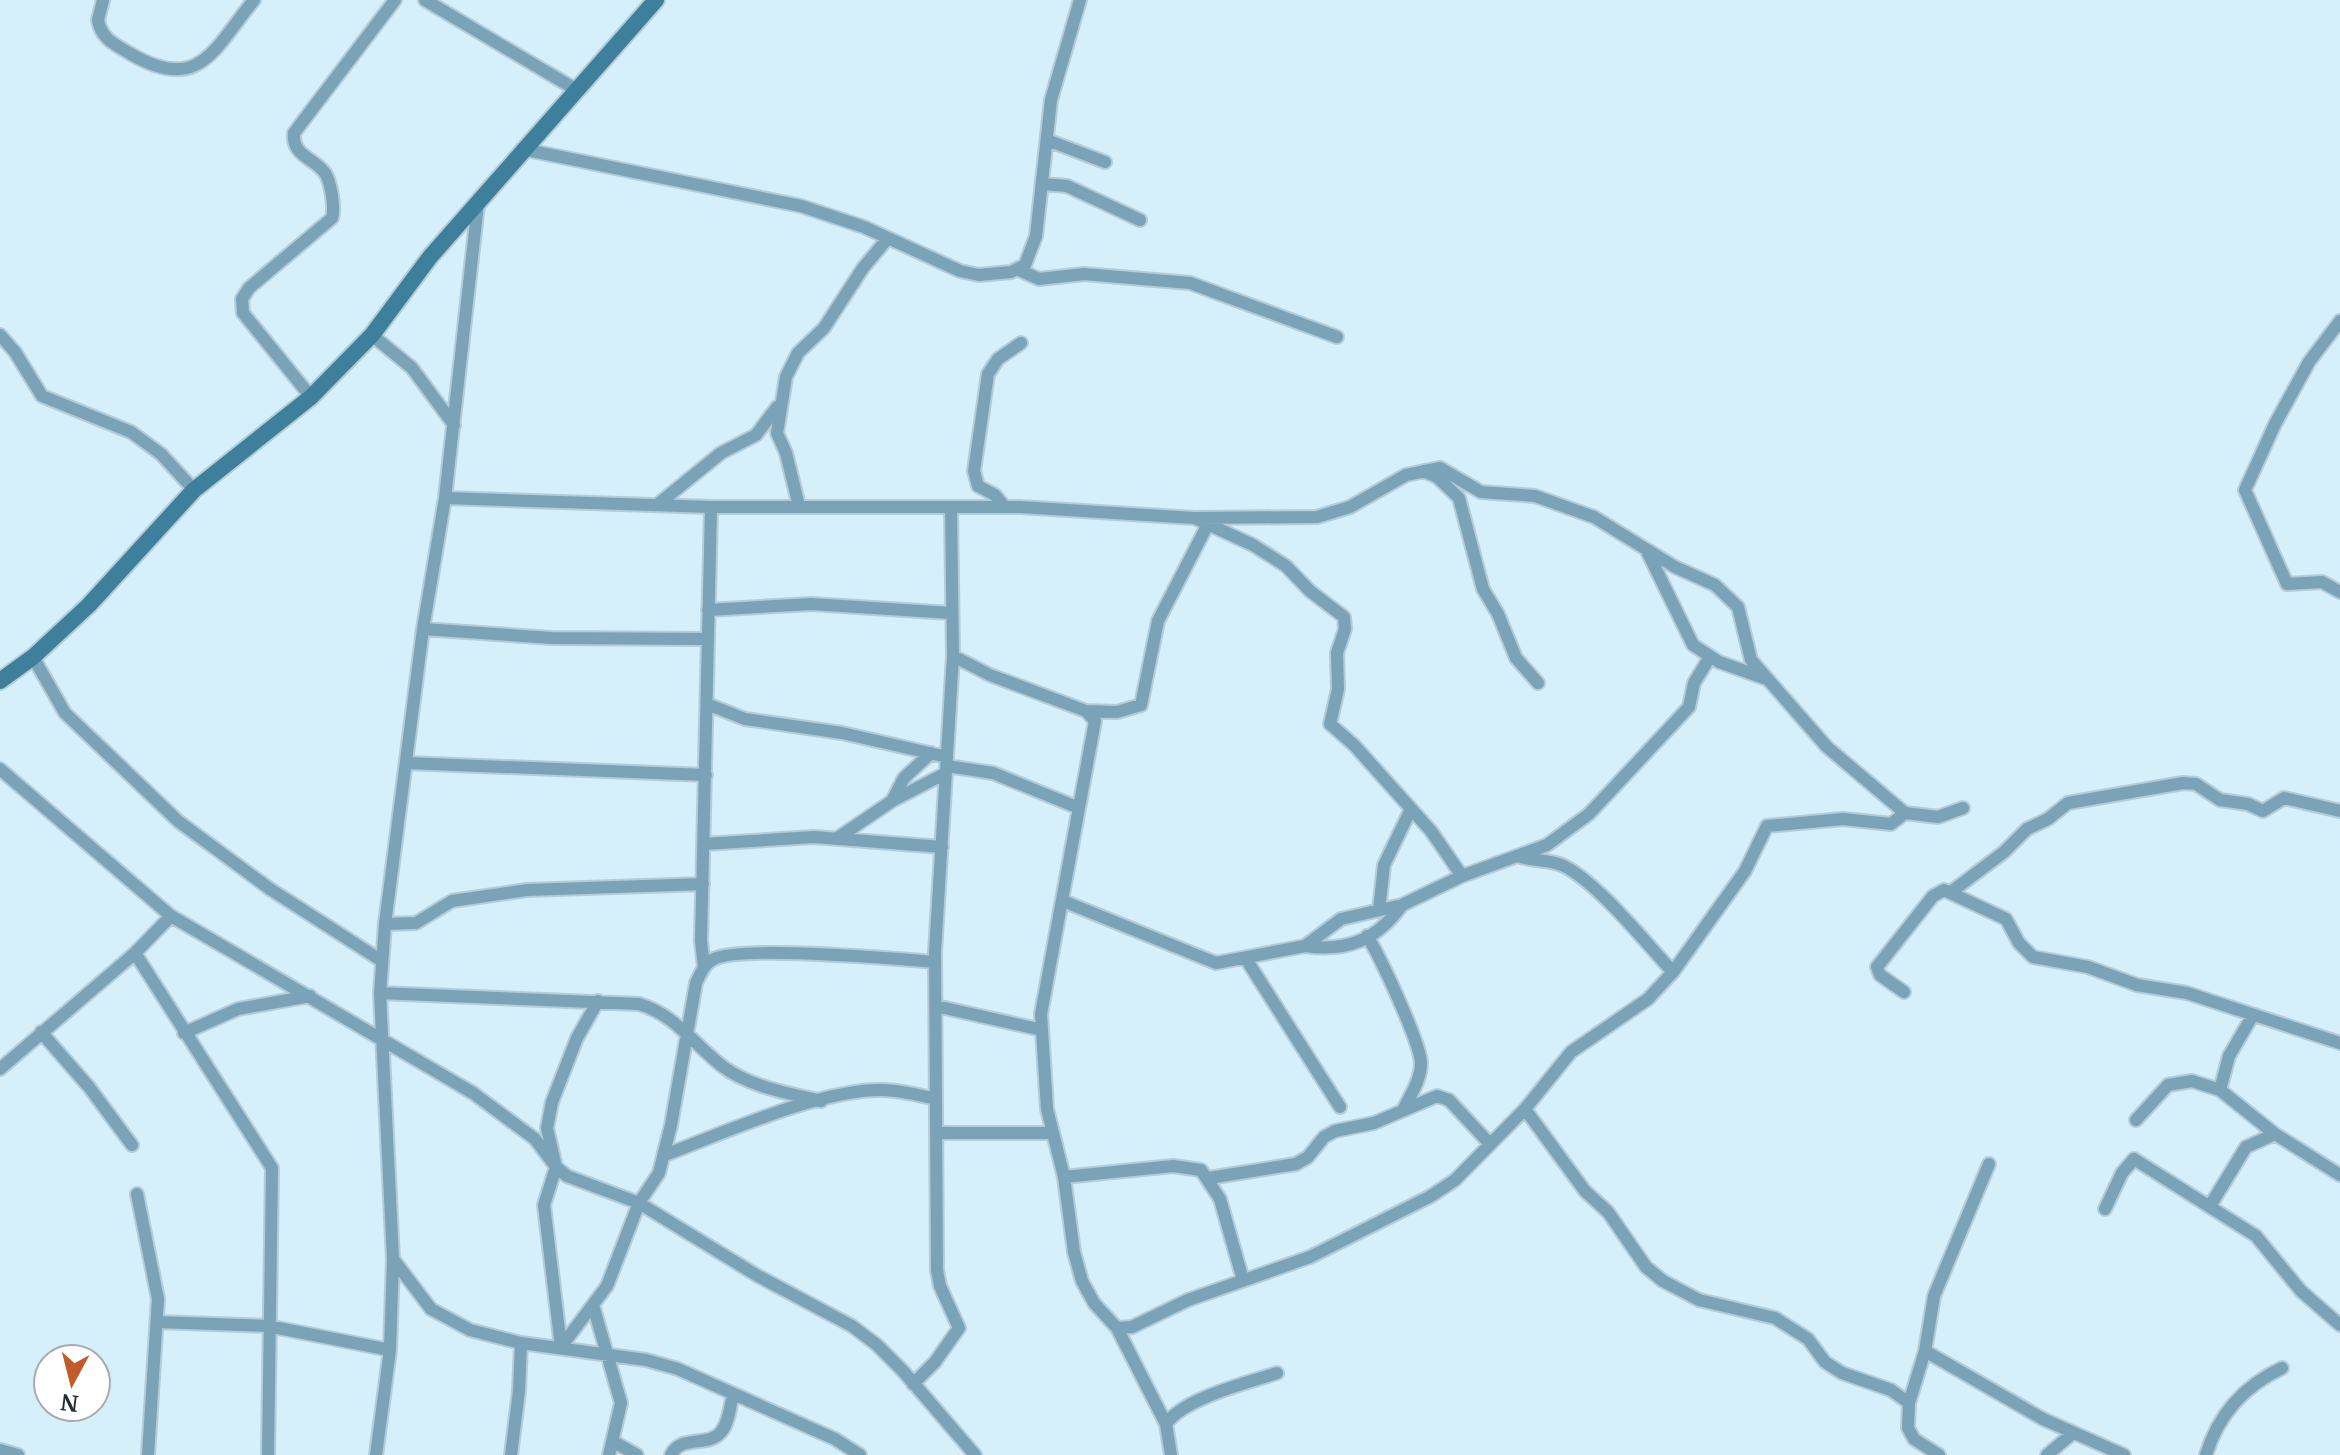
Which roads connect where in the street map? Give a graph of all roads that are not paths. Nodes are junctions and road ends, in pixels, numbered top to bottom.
1 (103, 0) edge
2 (254, 0) edge
3 (395, 0) edge
4 (425, 0) edge
5 (656, 0) edge
6 (1080, 0) edge
7 (575, 89) junction
8 (1047, 140) junction
9 (522, 149) junction
10 (1105, 162) dead end
11 (1043, 184) junction
12 (478, 204) junction
13 (1140, 220) dead end
14 (888, 238) junction
15 (1019, 270) junction
16 (2340, 321) edge
17 (0, 335) edge
18 (372, 335) junction
19 (1337, 337) dead end
20 (1021, 343) dead end
21 (311, 397) junction
22 (780, 405) junction
23 (454, 425) junction
24 (1421, 469) junction
25 (194, 490) junction
26 (445, 498) junction
27 (657, 505) junction
28 (799, 506) junction
29 (711, 507) junction
30 (1005, 507) junction
31 (951, 508) junction
32 (1194, 518) junction
33 (1208, 524) junction
34 (1644, 547) junction
35 (2340, 592) edge
36 (708, 610) junction
37 (951, 613) junction
38 (423, 629) junction
39 (707, 639) junction
40 (953, 656) junction
41 (33, 657) junction
42 (1710, 657) junction
43 (1767, 679) junction
44 (0, 681) edge
45 (1538, 683) dead end
46 (707, 704) junction
47 (1086, 711) junction
48 (931, 753) junction
49 (407, 763) junction
50 (947, 765) junction
51 (0, 769) edge
52 (706, 775) junction
53 (892, 801) junction
54 (1079, 808) junction
55 (1963, 808) dead end
56 (1411, 809) junction
57 (2340, 811) edge
58 (1905, 813) junction
59 (839, 837) junction
60 (704, 844) junction
61 (942, 847) junction
62 (1521, 857) junction
63 (1462, 876) junction
64 (703, 884) junction
65 (1951, 892) junction
66 (1063, 901) junction
67 (1402, 905) junction
68 (1379, 910) junction
69 (171, 916) junction
70 (385, 924) junction
71 (1367, 936) junction
72 (1305, 946) junction
73 (135, 953) junction
74 (1246, 959) junction
75 (382, 961) junction
76 (935, 962) junction
77 (704, 967) junction
78 (1673, 972) junction
79 (1904, 992) dead end
80 (380, 993) junction
81 (310, 996) junction
82 (598, 1001) junction
83 (936, 1006) junction
84 (2253, 1015) junction
85 (1042, 1030) junction
86 (41, 1032) junction
87 (184, 1033) junction
88 (686, 1034) junction
89 (381, 1038) junction
90 (2340, 1043) edge
91 (0, 1069) edge
92 (2220, 1090) junction
93 (936, 1099) junction
94 (821, 1101) junction
95 (1340, 1107) dead end
96 (1525, 1109) junction
97 (1402, 1112) junction
98 (2136, 1120) dead end
99 (936, 1133) junction
100 (1052, 1133) junction
101 (2275, 1134) junction
102 (1489, 1143) junction
103 (132, 1145) dead end
104 (665, 1155) junction
105 (1989, 1164) dead end
106 (556, 1167) junction
107 (2340, 1175) edge
108 (1064, 1177) junction
109 (1209, 1178) junction
110 (137, 1194) dead end
111 (639, 1203) junction
112 (2210, 1206) junction
113 (2105, 1209) dead end
114 (393, 1259) junction
115 (1243, 1280) junction
116 (593, 1305) junction
117 (157, 1322) junction
118 (2340, 1325) edge
119 (268, 1326) junction
120 (1117, 1328) junction
121 (521, 1343) junction
122 (561, 1347) junction
123 (390, 1350) junction
124 (1925, 1351) junction
125 (608, 1353) junction
126 (2282, 1368) dead end
127 (1277, 1373) dead end
128 (913, 1384) junction
129 (733, 1395) junction
130 (1909, 1403) junction
131 (1166, 1424) junction
132 (2073, 1433) junction
133 (612, 1449) edge
134 (0, 1450) edge
135 (18, 1455) edge
136 (148, 1455) edge
137 (268, 1455) edge
138 (376, 1455) edge
139 (511, 1455) edge
140 (637, 1455) edge
141 (671, 1455) edge
142 (860, 1455) edge
143 (975, 1455) edge
144 (1171, 1455) edge
145 (1939, 1455) edge
146 (2047, 1455) edge
147 (2124, 1455) edge
148 (2206, 1455) edge

1 - 2 street
3 - 21 street
4 - 7 street
5 - 7 main road
6 - 8 street
7 - 9 main road
8 - 10 street
8 - 11 street
9 - 12 main road
9 - 14 street
11 - 13 street
11 - 15 street
12 - 18 main road
12 - 23 street
14 - 15 street
14 - 22 street
15 - 19 street
16 - 35 street
17 - 25 street
18 - 21 main road
18 - 23 street
20 - 30 street
21 - 25 main road
22 - 27 street
22 - 28 street
23 - 26 street
24 - 32 street
24 - 34 street
24 - 45 street
25 - 41 main road
26 - 27 street
26 - 38 street
27 - 29 street
28 - 29 street
28 - 31 street
29 - 36 street
30 - 31 street
30 - 32 street
31 - 37 street
32 - 33 street
33 - 47 street
33 - 56 street
34 - 42 street
34 - 43 street
36 - 37 street
36 - 39 street
37 - 40 street
38 - 39 street
38 - 49 street
39 - 46 street
40 - 47 street
40 - 50 street
41 - 44 main road
41 - 75 street
42 - 43 street
42 - 62 street
43 - 58 street
46 - 48 street
46 - 52 street
47 - 54 street
48 - 50 street
48 - 53 street
49 - 52 street
49 - 70 street
50 - 53 street
50 - 54 street
50 - 61 street
51 - 69 street
52 - 60 street
53 - 59 street
54 - 66 street
55 - 58 street
56 - 63 street
56 - 68 street
57 - 65 street
58 - 78 street
59 - 60 street
59 - 61 street
60 - 64 street
61 - 76 street
62 - 63 street
62 - 78 street
63 - 67 street
64 - 70 street
64 - 77 street
65 - 79 street
65 - 84 street
66 - 74 street
66 - 85 street
67 - 68 street
67 - 71 street
68 - 72 street
69 - 73 street
69 - 81 street
70 - 75 street
71 - 72 street
71 - 97 street
72 - 74 street
73 - 86 street
73 - 87 street
74 - 95 street
75 - 80 street
76 - 77 street
76 - 83 street
77 - 88 street
78 - 96 street
80 - 82 street
80 - 89 street
81 - 87 street
81 - 89 street
82 - 88 street
82 - 106 street
83 - 85 street
83 - 93 street
84 - 90 street
84 - 92 street
85 - 100 street
86 - 91 street
86 - 103 street
87 - 119 street
88 - 94 street
88 - 104 street
89 - 106 street
89 - 114 street
92 - 98 street
92 - 101 street
93 - 94 street
93 - 99 street
94 - 104 street
96 - 102 street
96 - 130 street
97 - 102 street
97 - 109 street
99 - 100 street
99 - 128 street
100 - 108 street
101 - 107 street
101 - 112 street
102 - 115 street
104 - 111 street
105 - 124 street
106 - 111 street
106 - 122 street
108 - 109 street
108 - 120 street
109 - 115 street
110 - 117 street
111 - 116 street
111 - 128 street
112 - 113 street
112 - 118 street
114 - 121 street
114 - 123 street
115 - 120 street
116 - 122 street
116 - 125 street
117 - 119 street
117 - 136 street
119 - 123 street
119 - 137 street
120 - 131 street
121 - 122 street
121 - 139 street
122 - 125 street
123 - 138 street
124 - 130 street
124 - 132 street
125 - 129 street
125 - 133 street
126 - 148 street
127 - 131 street
128 - 143 street
129 - 141 street
129 - 142 street
130 - 145 street
131 - 144 street
132 - 146 street
132 - 147 street
133 - 140 street
134 - 135 street

